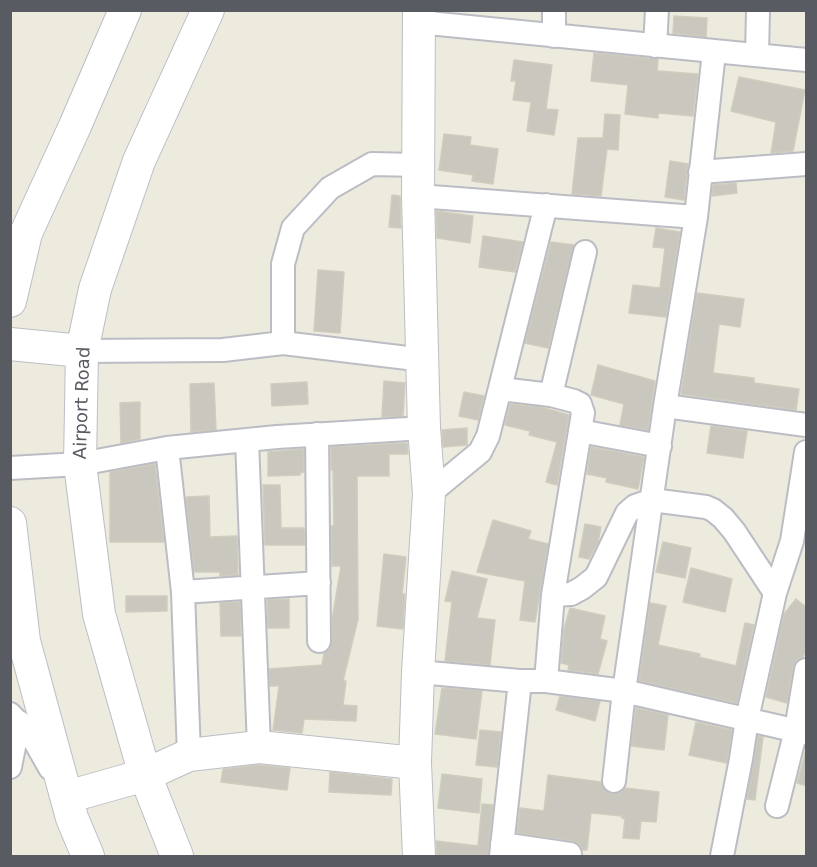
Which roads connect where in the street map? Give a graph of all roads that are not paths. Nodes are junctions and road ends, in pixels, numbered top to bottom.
1 (125, 10) edge
2 (208, 10) edge
3 (555, 10) edge
4 (657, 10) edge
5 (758, 10) edge
6 (419, 16) edge
7 (554, 36) junction
8 (655, 46) junction
9 (714, 52) junction
10 (757, 55) junction
11 (807, 60) edge
12 (807, 164) edge
13 (418, 165) junction
14 (700, 172) junction
15 (418, 196) junction
16 (546, 205) junction
17 (696, 217) junction
18 (585, 252) dead end
19 (10, 301) edge
20 (283, 343) junction
21 (10, 344) edge
22 (82, 351) junction
23 (423, 360) junction
24 (501, 389) junction
25 (551, 395) junction
26 (665, 406) junction
27 (807, 425) edge
28 (424, 428) junction
29 (580, 431) junction
30 (317, 434) junction
31 (247, 440) junction
32 (660, 446) junction
33 (167, 448) junction
34 (807, 452) edge
35 (80, 464) junction
36 (10, 468) edge
37 (429, 494) junction
38 (652, 500) junction
39 (10, 523) edge
40 (799, 542) edge
41 (319, 583) junction
42 (252, 589) junction
43 (183, 592) junction
44 (776, 593) junction
45 (553, 596) junction
46 (319, 641) dead end
47 (807, 670) edge
48 (418, 672) junction
49 (520, 681) junction
50 (546, 681) junction
51 (624, 691) junction
52 (15, 718) edge
53 (747, 719) junction
54 (801, 732) edge
55 (259, 747) junction
56 (189, 754) junction
57 (415, 763) junction
58 (10, 767) edge
59 (145, 775) junction
60 (614, 781) dead end
61 (67, 797) junction
62 (777, 806) dead end
63 (501, 850) edge
64 (570, 854) dead end
65 (88, 856) edge
66 (177, 856) edge
67 (419, 856) edge
68 (722, 856) edge

1 - 19 main road
2 - 22 main road, Airport Road
3 - 7 street
4 - 8 street
5 - 10 street
6 - 7 street
6 - 13 main road
7 - 8 street
8 - 9 street
9 - 10 street
9 - 14 street
10 - 11 street
12 - 14 street
13 - 15 main road
13 - 20 street
14 - 17 street
15 - 16 street
15 - 23 main road
16 - 17 street
16 - 24 street
17 - 26 street
18 - 25 street
20 - 22 street
20 - 23 street
21 - 22 main road
22 - 35 main road, Airport Road
23 - 28 main road
24 - 25 street
24 - 37 street
25 - 29 street
26 - 27 street
26 - 32 street
28 - 30 street
28 - 37 main road
29 - 32 street
29 - 45 street
30 - 31 street
30 - 41 street
31 - 33 street
31 - 42 street
32 - 38 street
33 - 35 street
33 - 43 street
34 - 40 street
35 - 36 street
35 - 59 main road, Airport Road
37 - 48 main road
38 - 44 street
38 - 45 street
38 - 51 street
39 - 61 main road
40 - 44 street
41 - 42 street
41 - 46 street
42 - 43 street
42 - 55 street
43 - 56 street
44 - 53 street
45 - 50 street
47 - 54 street
48 - 49 street
48 - 57 main road
49 - 50 street
49 - 63 street
50 - 51 street
51 - 53 street
51 - 60 street
52 - 58 street
52 - 61 street
53 - 54 street
53 - 68 street
54 - 62 street
55 - 56 main road
55 - 57 main road
56 - 59 main road
57 - 67 main road
59 - 61 main road
59 - 66 main road, Airport Road
61 - 65 main road
63 - 64 street

